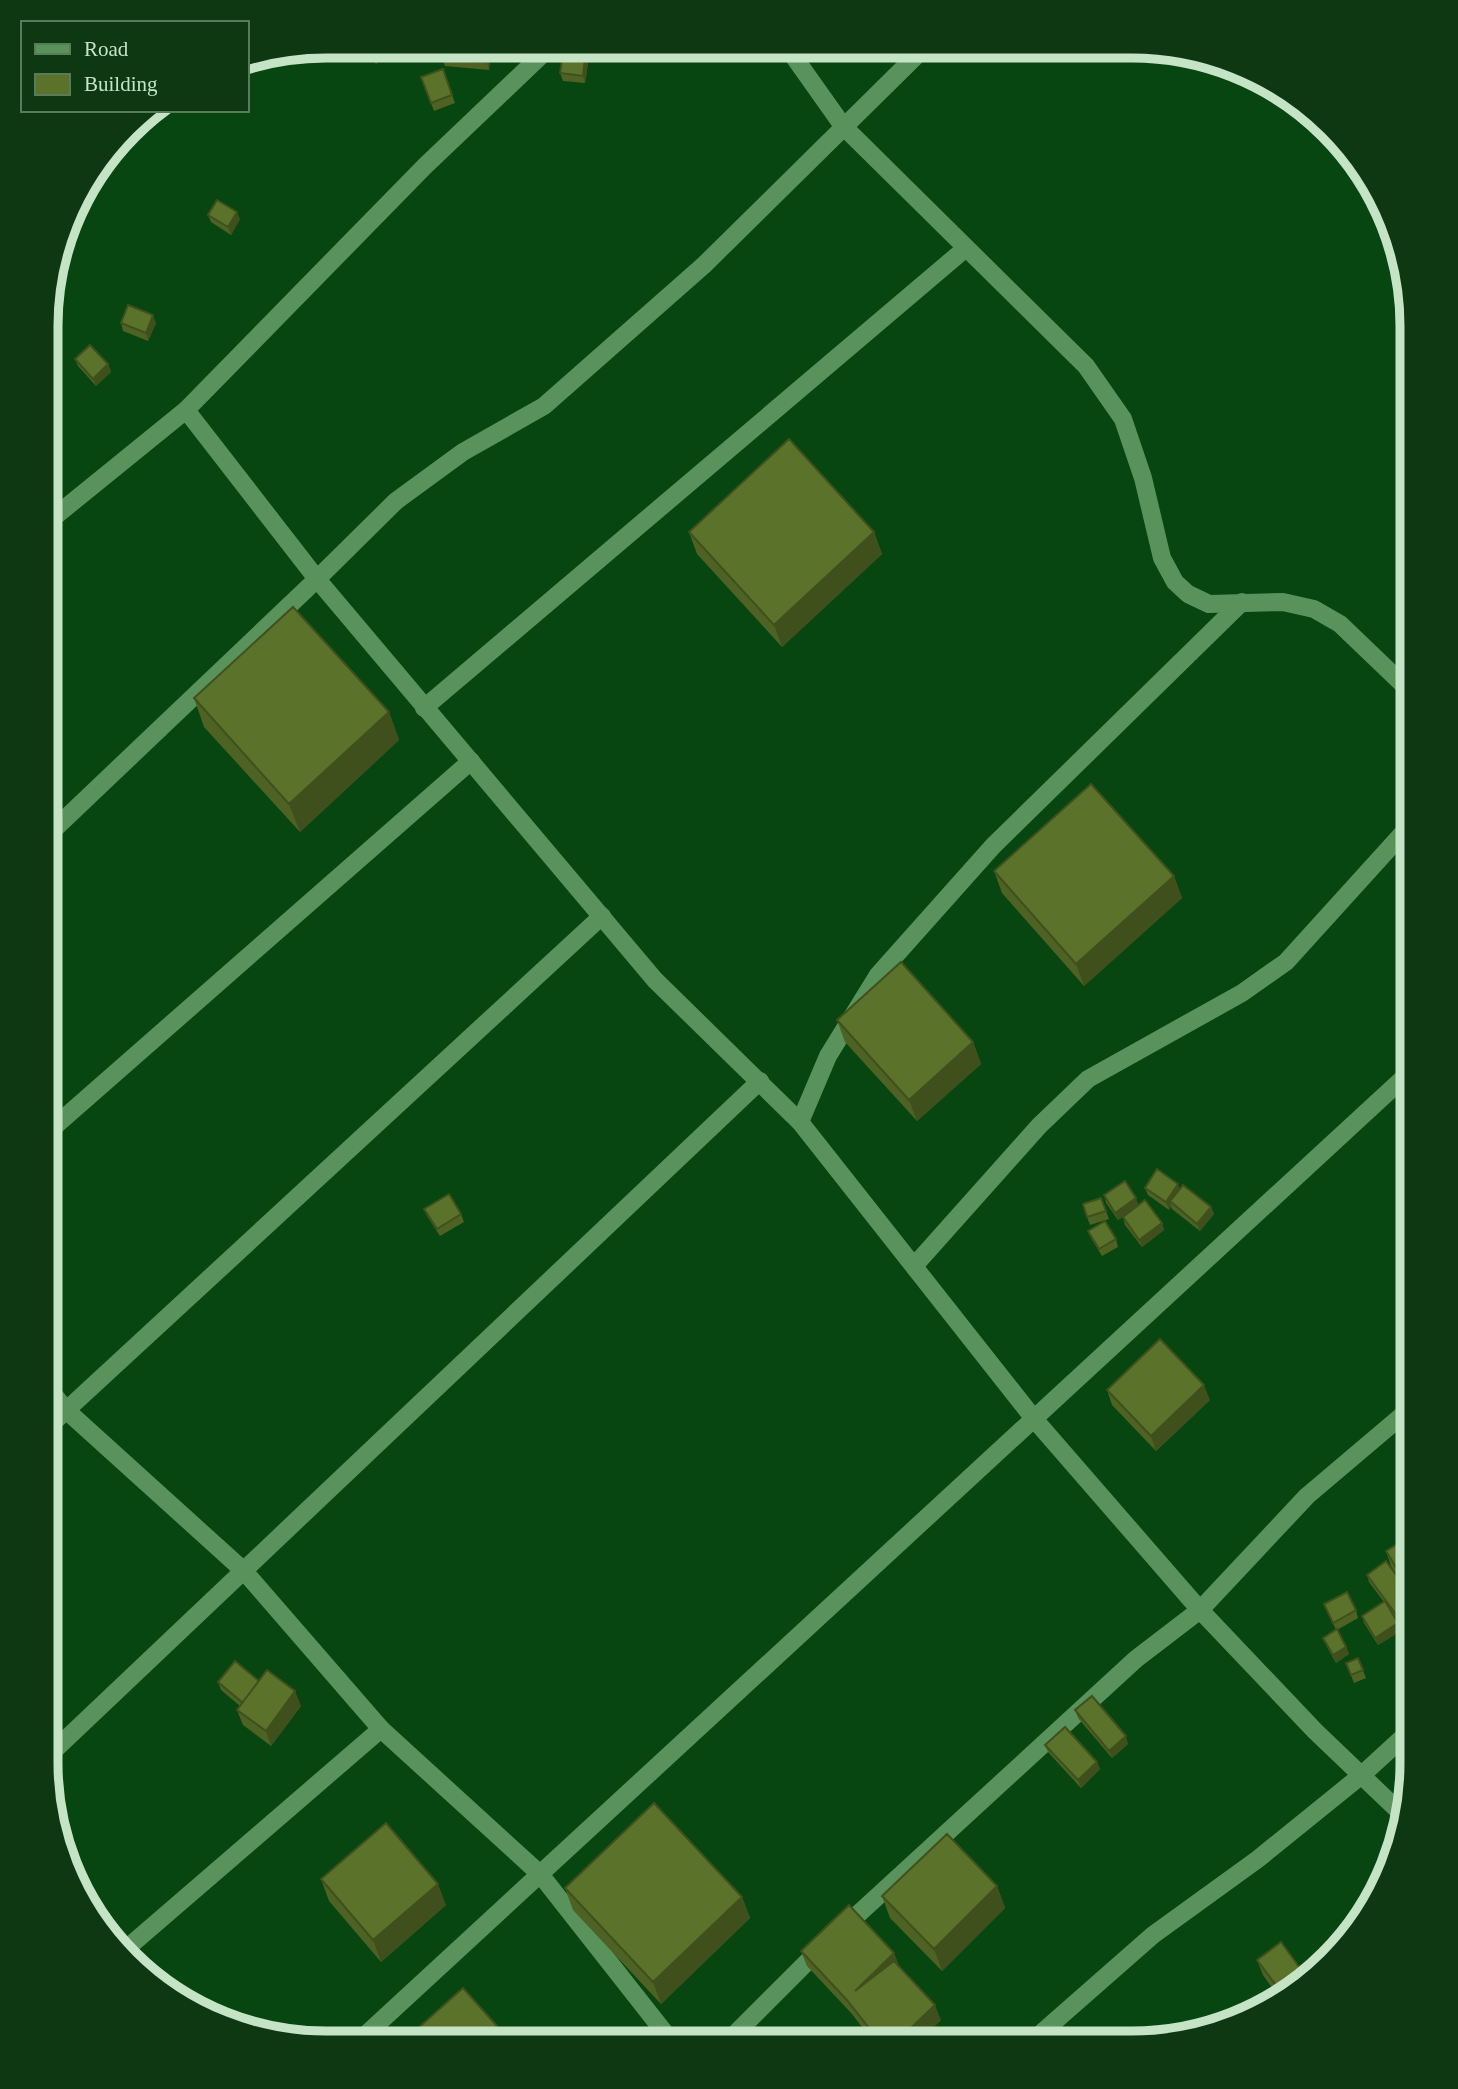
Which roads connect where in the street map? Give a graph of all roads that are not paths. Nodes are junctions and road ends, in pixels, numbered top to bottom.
1 (538, 58) edge
2 (795, 58) edge
3 (914, 58) edge
4 (844, 126) junction
5 (966, 248) junction
6 (186, 410) junction
7 (58, 514) edge
8 (317, 579) junction
9 (1242, 602) junction
10 (1400, 682) edge
11 (424, 708) junction
12 (471, 761) junction
13 (58, 826) edge
14 (1400, 836) edge
15 (602, 916) junction
16 (760, 1081) junction
17 (1400, 1081) edge
18 (800, 1122) junction
19 (58, 1123) edge
20 (915, 1265) junction
21 (58, 1400) edge
22 (66, 1410) junction
23 (1400, 1417) edge
24 (58, 1418) edge
25 (1035, 1420) junction
26 (244, 1571) junction
27 (1200, 1610) junction
28 (381, 1730) junction
29 (1400, 1740) edge
30 (58, 1747) edge
31 (1363, 1774) junction
32 (1396, 1807) edge
33 (540, 1874) junction
34 (129, 1946) edge
35 (370, 2031) edge
36 (663, 2031) edge
37 (738, 2031) edge
38 (1044, 2031) edge

1 - 6 street
2 - 4 street
3 - 4 street
4 - 5 street
4 - 8 street
5 - 9 street
5 - 11 street
6 - 7 street
6 - 8 street
8 - 11 street
8 - 13 street
9 - 10 street
9 - 18 street
11 - 12 street
12 - 15 street
12 - 19 street
14 - 20 street
15 - 16 street
15 - 22 street
16 - 18 street
16 - 26 street
17 - 25 street
18 - 20 street
20 - 25 street
21 - 22 street
22 - 24 street
22 - 26 street
23 - 27 street
25 - 27 street
25 - 33 street
26 - 28 street
26 - 30 street
27 - 31 street
27 - 37 street
28 - 33 street
28 - 34 street
29 - 31 street
31 - 32 street
31 - 38 street
33 - 35 street
33 - 36 street

